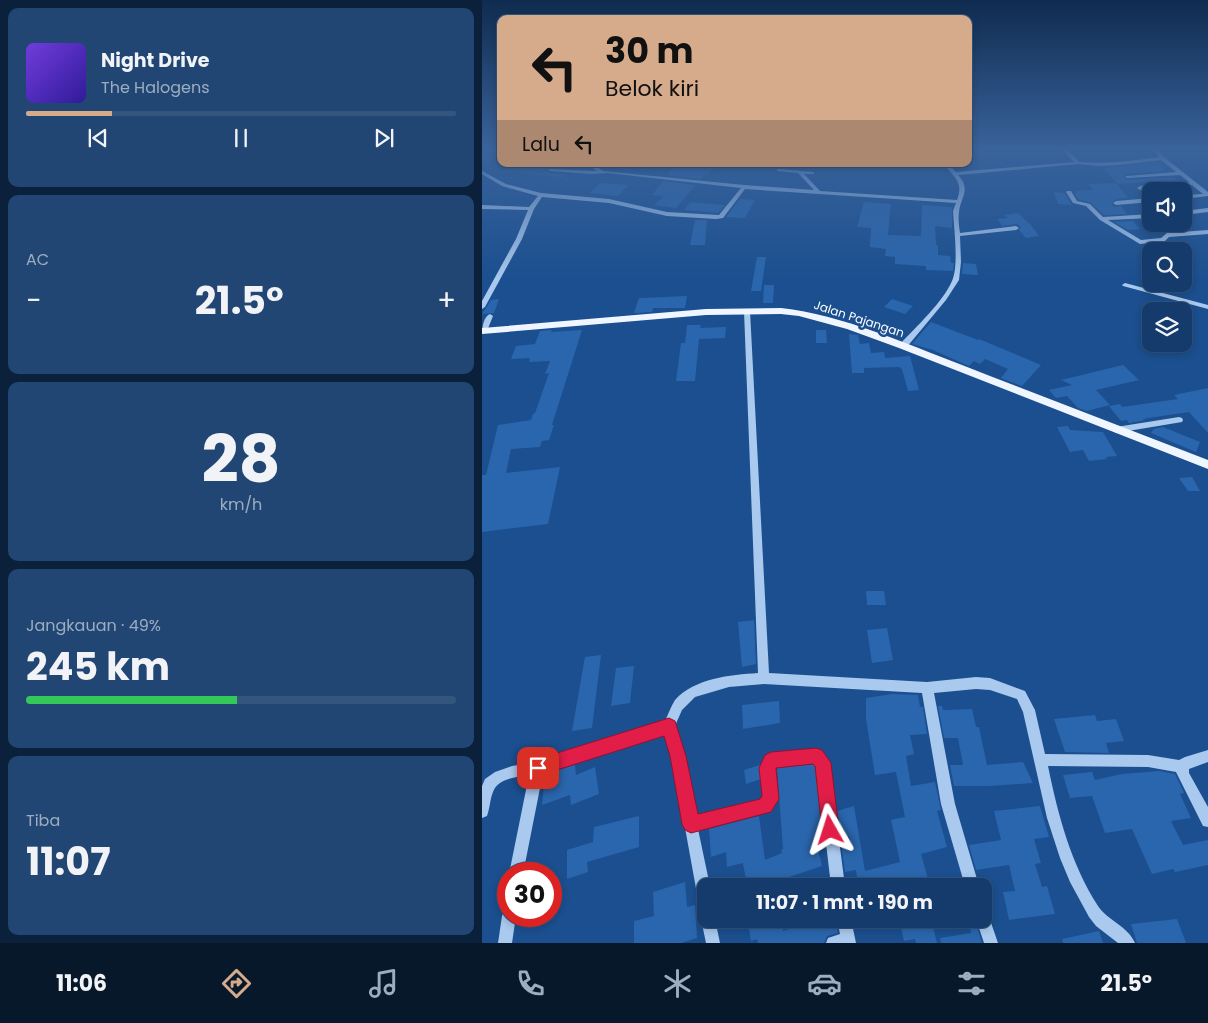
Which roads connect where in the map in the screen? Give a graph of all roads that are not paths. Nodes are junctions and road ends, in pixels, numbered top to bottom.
1 (530, 192) edge
2 (740, 192) edge
3 (819, 192) edge
4 (962, 192) edge
5 (1069, 192) dead end
6 (541, 195) junction
7 (1207, 195) edge
8 (1192, 196) edge
9 (1142, 201) edge
10 (960, 202) junction
11 (1116, 203) dead end
12 (482, 208) edge
13 (531, 209) junction
14 (1208, 210) edge
15 (1192, 212) edge
16 (1142, 217) edge
17 (1104, 220) junction
18 (1016, 228) dead end
19 (1208, 232) edge
20 (957, 235) junction
21 (1125, 285) dead end
22 (482, 307) edge
23 (1208, 307) edge
24 (747, 311) junction
25 (490, 316) dead end
26 (483, 331) edge
27 (903, 346) junction
28 (1179, 420) dead end
29 (1115, 430) junction
30 (1208, 466) edge
31 (764, 678) junction
32 (926, 688) junction
33 (669, 726) junction
34 (1208, 756) edge
35 (1040, 760) junction
36 (1182, 766) junction
37 (538, 768) junction
38 (482, 811) edge
39 (1208, 822) edge
40 (691, 824) junction
41 (518, 862) edge
42 (701, 878) edge
43 (837, 878) edge
44 (970, 878) edge
45 (507, 927) edge
46 (710, 928) edge
47 (846, 928) edge
48 (986, 928) edge
49 (849, 941) edge
50 (505, 943) edge
51 (713, 943) edge
52 (833, 943) edge
53 (990, 943) edge
54 (1128, 943) edge

1 - 6 street
2 - 6 street
3 - 10 street
4 - 10 street
5 - 17 street
6 - 13 street
7 - 8 street
9 - 11 street
10 - 20 street
12 - 13 street
13 - 22 street
14 - 15 street
16 - 17 street
17 - 19 street
18 - 20 street
20 - 27 street
21 - 23 street
24 - 26 main road, Jalan Pajangan
24 - 27 main road, Jalan Pajangan
24 - 31 street
25 - 26 street
27 - 29 main road, Jalan Pajangan
28 - 29 street
29 - 30 main road, Jalan Pajangan
31 - 32 street
31 - 33 street
32 - 35 street
32 - 44 street
33 - 37 street
33 - 40 street
34 - 36 street
35 - 36 street
35 - 54 street
36 - 39 street
37 - 38 street
37 - 41 street
40 - 42 street
40 - 43 street
45 - 50 street
46 - 51 street
47 - 49 street
48 - 53 street
49 - 52 street

